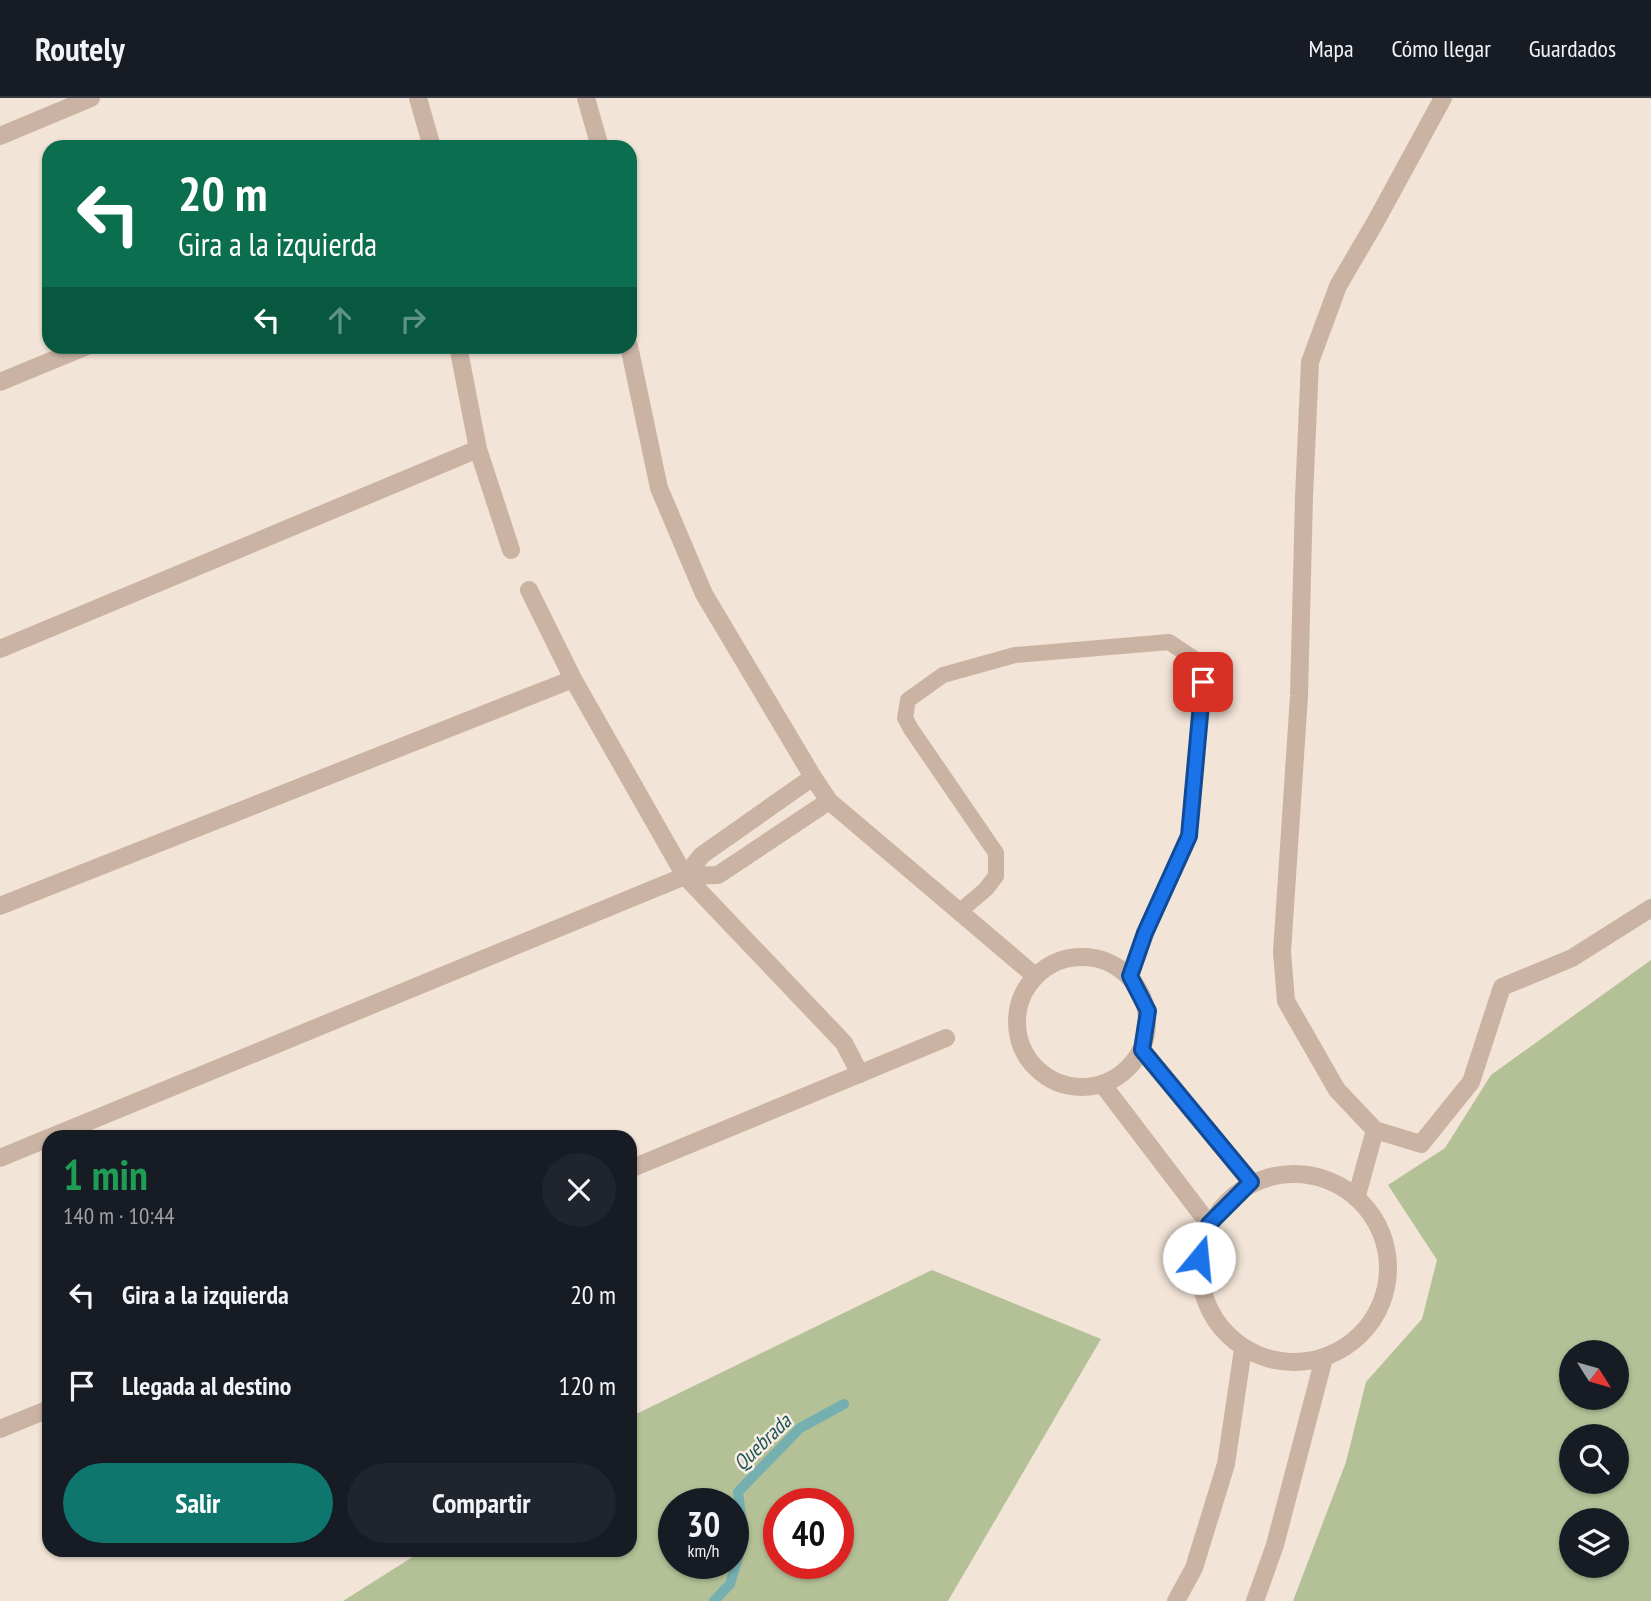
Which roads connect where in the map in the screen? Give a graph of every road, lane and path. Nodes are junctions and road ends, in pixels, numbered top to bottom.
1 (91, 98) edge
2 (418, 98) edge
3 (586, 98) edge
4 (1443, 98) edge
5 (0, 136) edge
6 (430, 140) edge
7 (598, 140) edge
8 (68, 354) edge
9 (460, 354) edge
10 (631, 354) edge
11 (0, 382) edge
12 (478, 449) junction
13 (512, 550) dead end
14 (529, 590) dead end
15 (0, 649) edge
16 (573, 679) junction
17 (813, 777) junction
18 (829, 800) junction
19 (685, 876) junction
20 (0, 906) edge
21 (1651, 908) edge
22 (959, 912) junction
23 (1034, 975) junction
24 (1130, 976) junction
25 (946, 1038) dead end
26 (1142, 1050) junction
27 (860, 1074) junction
28 (1103, 1086) junction
29 (68, 1130) edge
30 (1375, 1130) junction
31 (42, 1141) edge
32 (0, 1158) edge
33 (637, 1166) edge
34 (1251, 1182) junction
35 (1357, 1195) junction
36 (1209, 1224) junction
37 (1243, 1349) junction
38 (1324, 1358) junction
39 (42, 1412) edge
40 (0, 1429) edge
41 (1175, 1601) edge
42 (1255, 1601) edge

1 - 5 street
2 - 6 street
3 - 7 street
4 - 30 street
8 - 11 street
9 - 12 street
10 - 17 street
12 - 13 street
12 - 15 street
14 - 16 street
16 - 19 street
16 - 20 street
17 - 18 street
17 - 19 street
18 - 19 street
18 - 22 street
19 - 27 street
19 - 29 street
21 - 30 street
22 - 23 street
22 - 24 lane
23 - 24 street
23 - 28 street
24 - 26 street
25 - 27 street
26 - 28 street
26 - 34 street
27 - 33 street
28 - 36 street
30 - 35 street
31 - 32 street
34 - 35 street
34 - 36 street
35 - 38 street
36 - 37 street
37 - 38 street
37 - 41 street
38 - 42 street
39 - 40 street

